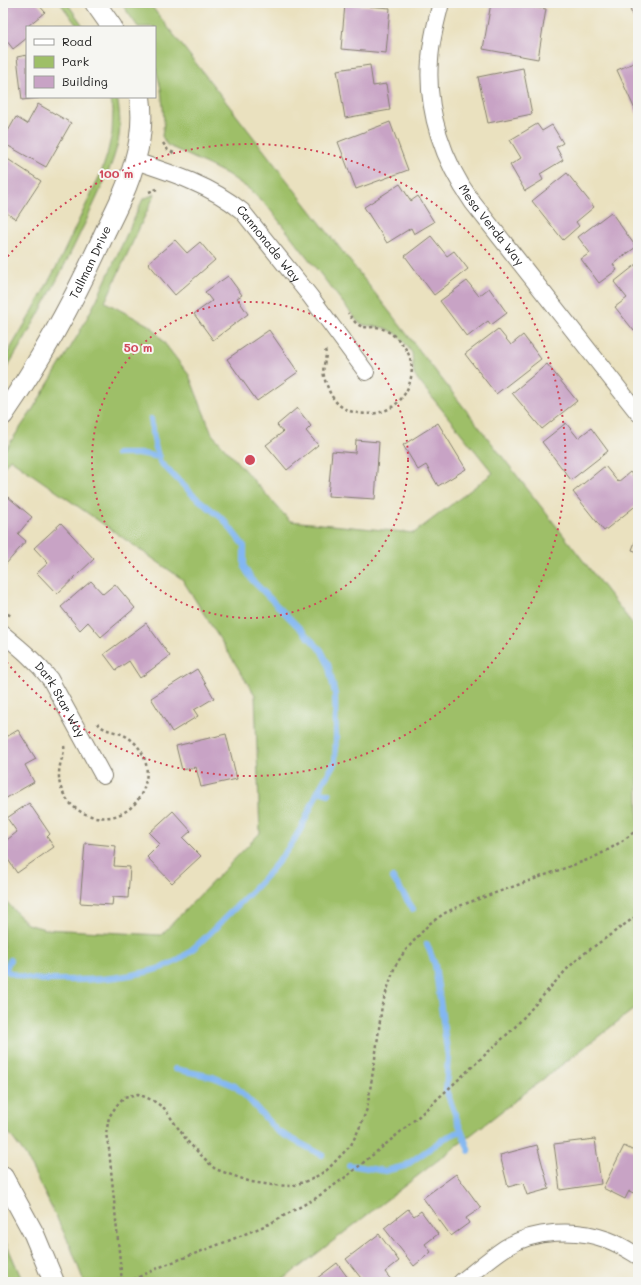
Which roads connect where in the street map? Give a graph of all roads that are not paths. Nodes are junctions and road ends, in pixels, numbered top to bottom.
1 (95, 3) edge
2 (441, 3) edge
3 (111, 26) edge
4 (140, 98) edge
5 (135, 161) junction
6 (366, 372) dead end
7 (638, 413) edge
8 (3, 416) edge
9 (3, 634) edge
10 (103, 776) dead end
11 (3, 1177) edge
12 (638, 1256) edge
13 (54, 1282) edge
14 (461, 1282) edge

1 - 3 street
2 - 7 street, Mesa Verda Way
4 - 5 street, Tallman Drive
5 - 6 street, Cannonade Way
5 - 8 street, Tallman Drive
9 - 10 street, Dark Star Way
11 - 13 street
12 - 14 street

